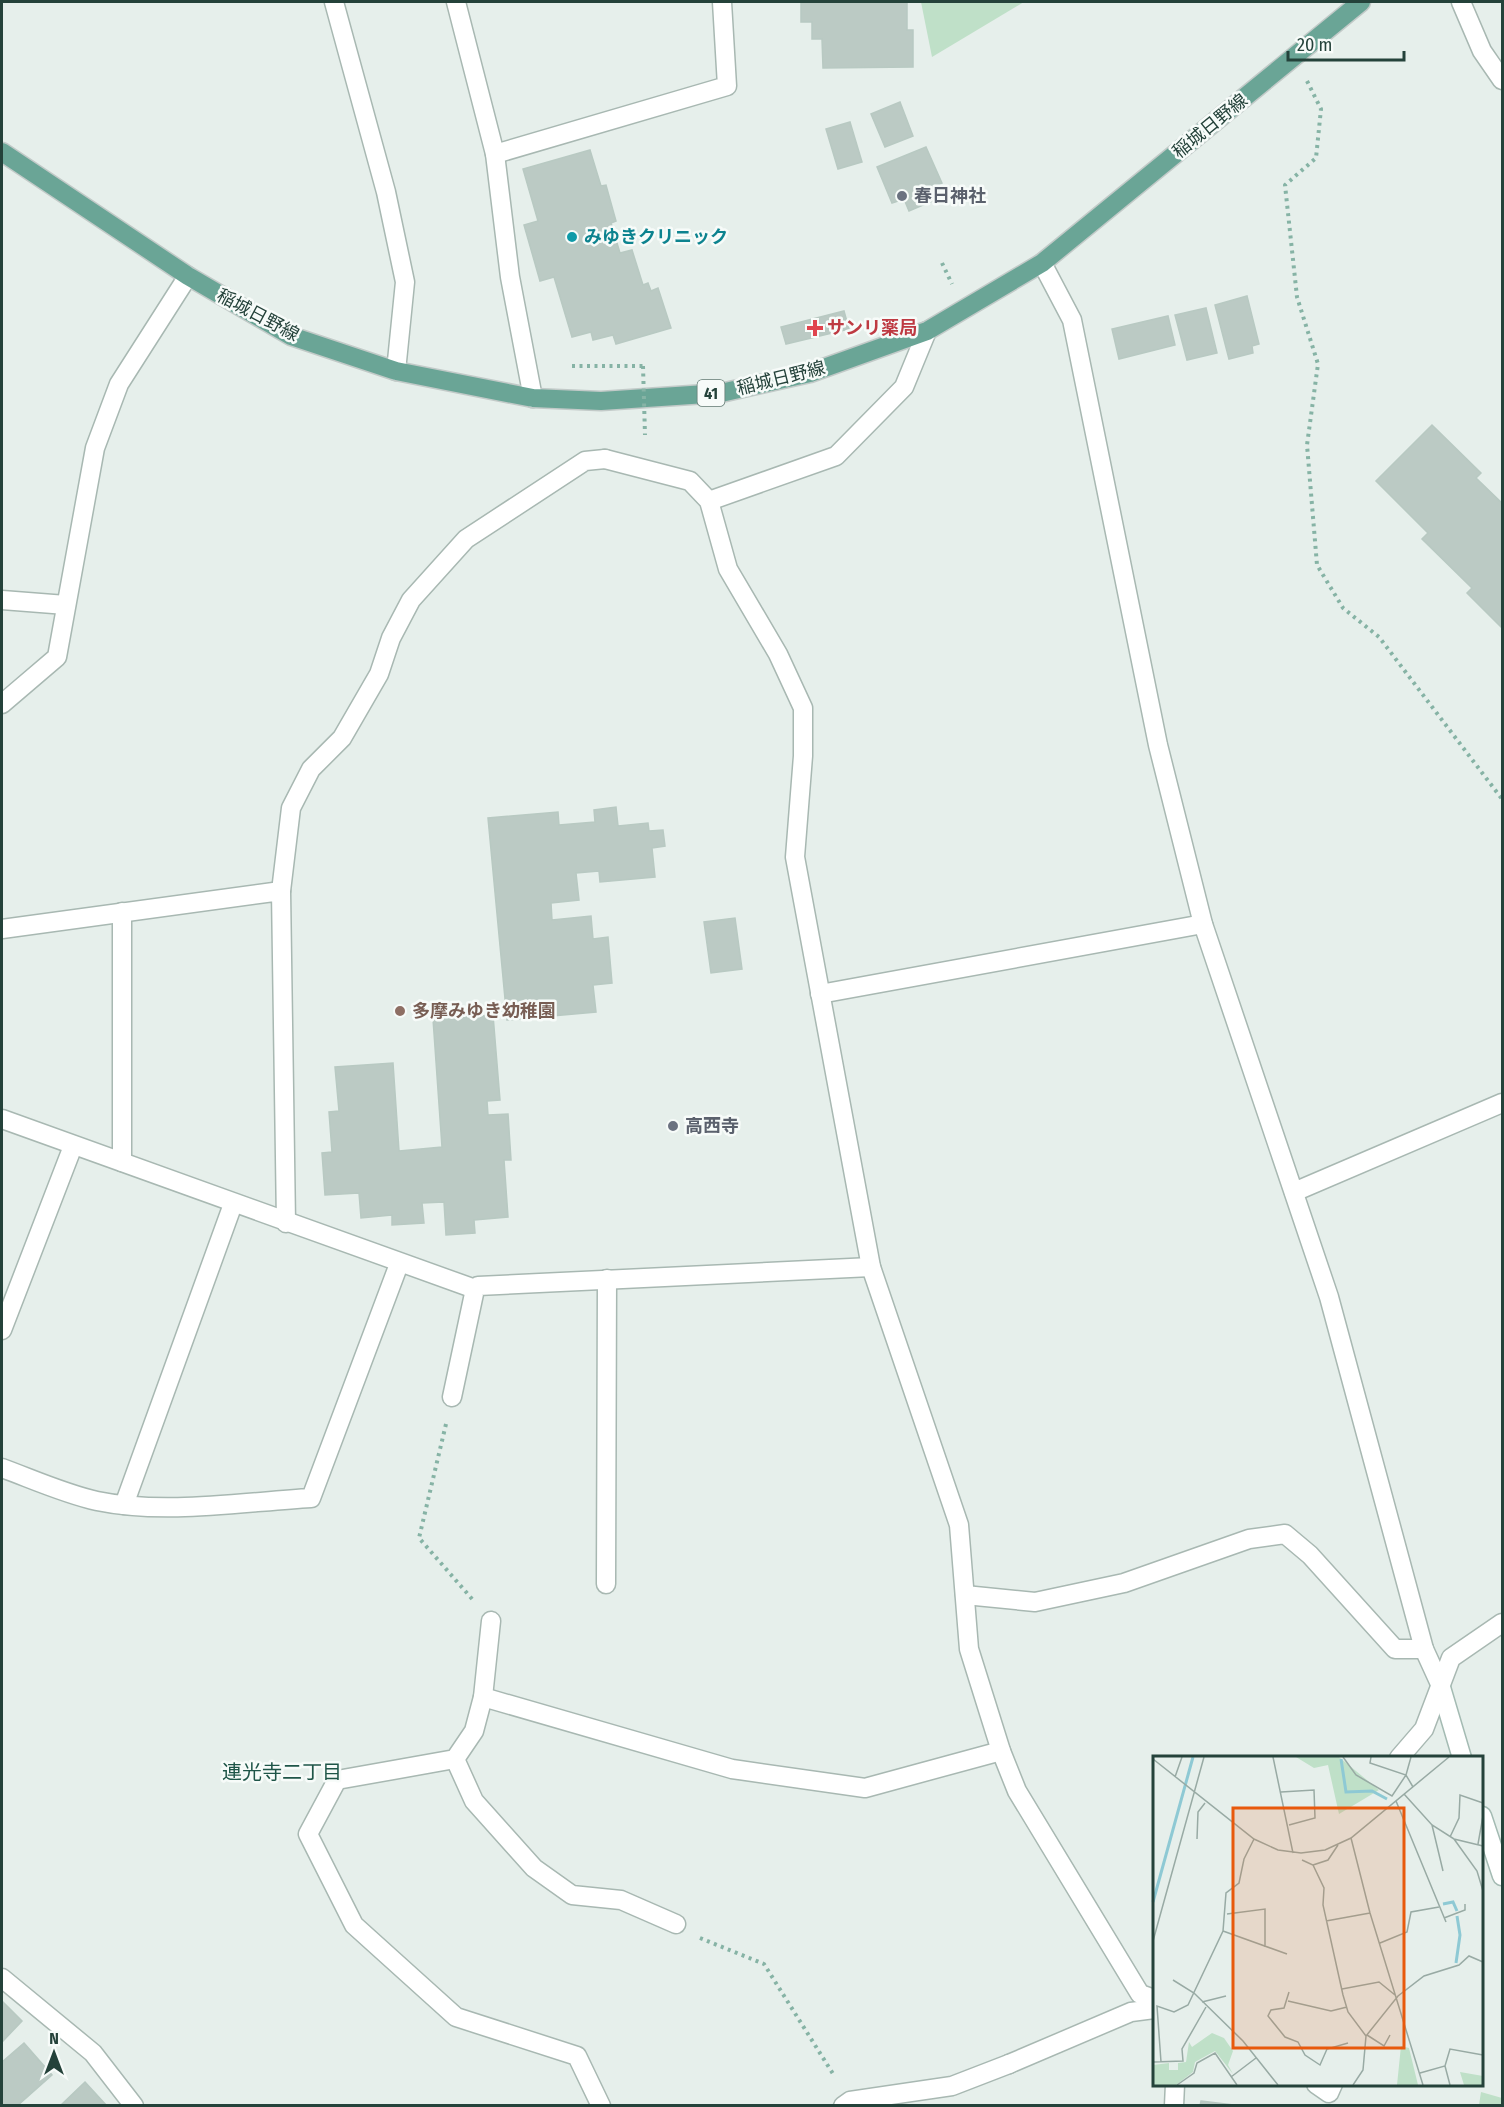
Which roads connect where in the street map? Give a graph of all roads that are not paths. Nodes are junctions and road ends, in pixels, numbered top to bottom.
1 (334, 2) edge
2 (456, 2) edge
3 (722, 2) edge
4 (1361, 2) edge
5 (1461, 2) edge
6 (1503, 80) edge
7 (2, 152) edge
8 (495, 154) junction
9 (1042, 263) junction
10 (188, 276) junction
11 (927, 332) junction
12 (396, 371) junction
13 (533, 398) junction
14 (709, 501) junction
15 (2, 600) edge
16 (66, 605) junction
17 (2, 704) edge
18 (281, 891) junction
19 (122, 912) junction
20 (1203, 924) junction
21 (2, 929) edge
22 (820, 994) junction
23 (1503, 1103) edge
24 (2, 1119) edge
25 (73, 1146) junction
26 (122, 1162) junction
27 (1294, 1192) junction
28 (233, 1204) junction
29 (286, 1223) junction
30 (399, 1264) junction
31 (871, 1267) junction
32 (608, 1279) junction
33 (475, 1289) junction
34 (2, 1330) edge
35 (452, 1396) road end
36 (2, 1468) edge
37 (124, 1505) junction
38 (606, 1584) dead end
39 (965, 1595) junction
40 (491, 1620) road end
41 (1503, 1623) edge
42 (1424, 1650) junction
43 (1440, 1684) junction
44 (483, 1697) junction
45 (1001, 1751) junction
46 (1401, 1756) edge
47 (1461, 1756) edge
48 (455, 1759) junction
49 (1483, 1819) edge
50 (1503, 1876) edge
51 (676, 1924) road end
52 (2, 1977) edge
53 (1153, 1999) edge
54 (1153, 2009) edge
55 (1175, 2086) edge
56 (1318, 2086) edge
57 (1332, 2086) edge
58 (846, 2103) edge
59 (134, 2106) edge
60 (601, 2106) edge
61 (1174, 2106) edge

1 - 12 street
2 - 8 street
3 - 8 street
4 - 9 main road, 稲城日野線 / 41
5 - 6 street
7 - 10 main road, 稲城日野線 / 41
8 - 13 street
9 - 11 main road, 稲城日野線 / 41
9 - 20 street
10 - 12 main road, 稲城日野線 / 41
10 - 16 street
11 - 13 main road, 稲城日野線 / 41
11 - 14 street
12 - 13 main road, 稲城日野線 / 41
14 - 18 street
14 - 22 street
15 - 16 street
16 - 17 street
18 - 19 street
18 - 29 street
19 - 21 street
19 - 26 street
20 - 22 street
20 - 27 street
22 - 31 street
23 - 27 street
24 - 25 street
25 - 26 street
25 - 34 street
26 - 28 street
27 - 42 street
28 - 29 street
28 - 37 street
29 - 30 street
30 - 33 street
30 - 37 street
31 - 32 street
31 - 39 street
32 - 33 street
32 - 38 street
33 - 35 street
36 - 37 street
39 - 42 street
39 - 45 street
40 - 44 street
41 - 43 street
42 - 43 street
43 - 46 street
43 - 47 street
44 - 45 street
44 - 48 street
45 - 53 street
48 - 51 street
48 - 60 street
49 - 50 street
52 - 59 street
54 - 58 street
55 - 61 street
56 - 57 street

